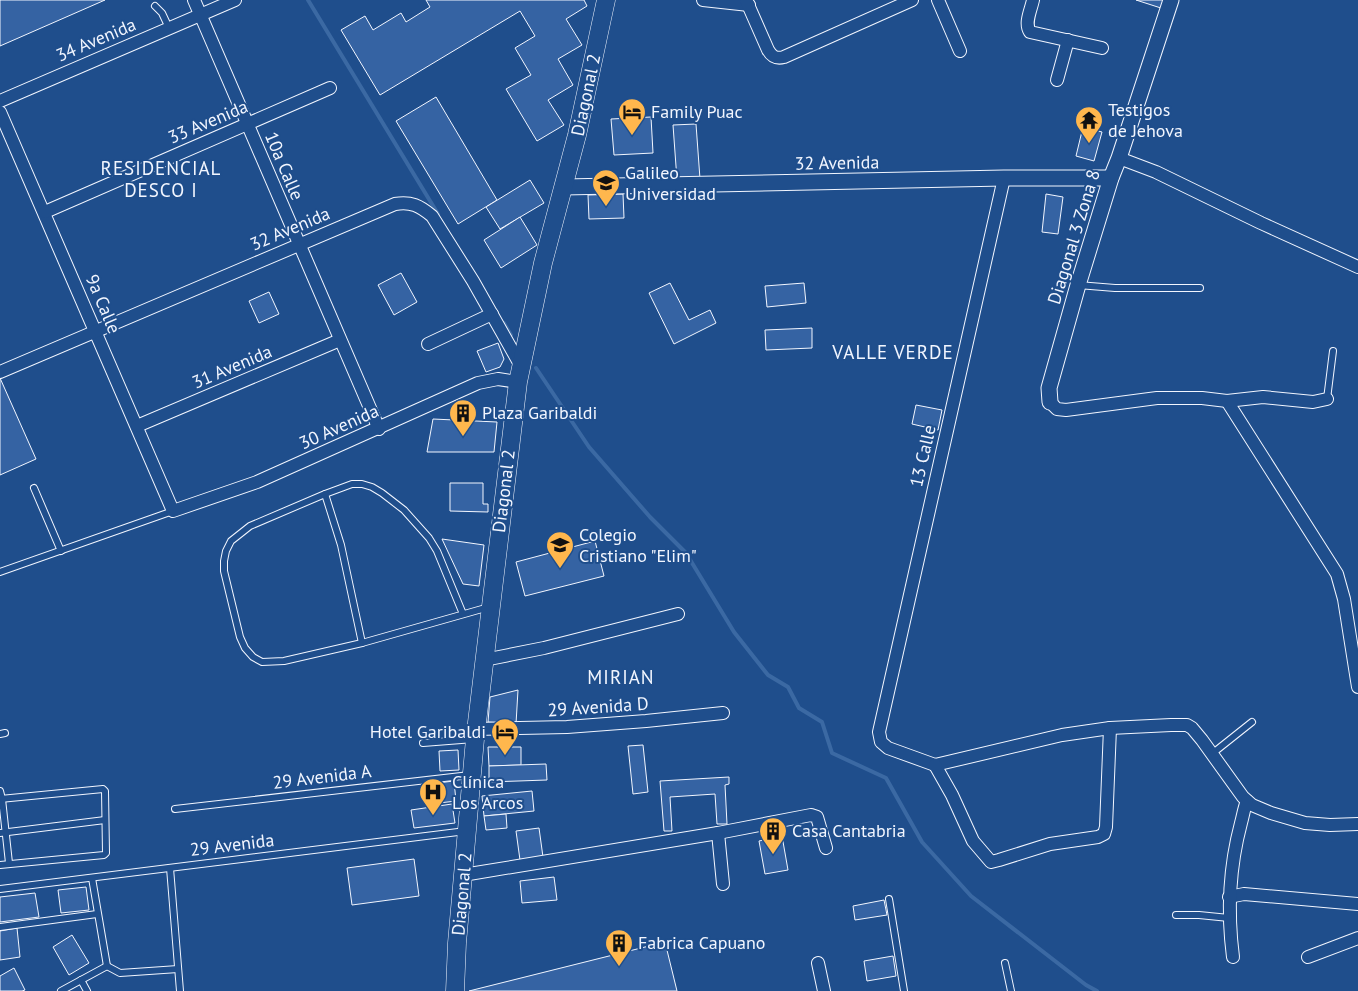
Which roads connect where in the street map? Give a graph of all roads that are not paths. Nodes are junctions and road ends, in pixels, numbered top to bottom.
1 (194, 0) edge
2 (235, 0) edge
3 (606, 0) edge
4 (703, 0) edge
5 (912, 0) edge
6 (938, 0) edge
7 (1033, 0) edge
8 (1171, 0) edge
9 (748, 3) edge
10 (155, 6) dead end
11 (200, 14) junction
12 (169, 28) junction
13 (1068, 40) junction
14 (1102, 48) dead end
15 (960, 51) dead end
16 (1057, 80) dead end
17 (330, 88) dead end
18 (0, 101) edge
19 (0, 112) edge
20 (248, 124) junction
21 (1119, 158) junction
22 (1004, 178) junction
23 (1111, 178) junction
24 (564, 187) junction
25 (45, 212) junction
26 (299, 246) junction
27 (1358, 267) edge
28 (1078, 284) junction
29 (1200, 288) dead end
30 (492, 314) junction
31 (96, 332) junction
32 (340, 340) junction
33 (428, 344) dead end
34 (1333, 351) dead end
35 (0, 372) edge
36 (519, 374) junction
37 (1327, 399) joint
38 (1227, 401) junction
39 (1050, 402) joint
40 (137, 426) junction
41 (379, 429) junction
42 (34, 488) dead end
43 (325, 494) junction
44 (173, 511) junction
45 (61, 552) junction
46 (0, 572) edge
47 (490, 607) junction
48 (463, 614) junction
49 (678, 614) dead end
50 (362, 643) junction
51 (484, 660) junction
52 (1358, 687) edge
53 (723, 713) dead end
54 (1252, 722) dead end
55 (1110, 728) junction
56 (475, 734) junction
57 (423, 743) dead end
58 (1213, 753) junction
59 (935, 765) junction
60 (471, 775) junction
61 (0, 791) edge
62 (1, 799) edge
63 (1247, 801) junction
64 (175, 809) dead end
65 (105, 820) junction
66 (1358, 824) edge
67 (467, 831) junction
68 (3, 833) edge
69 (718, 833) junction
70 (826, 848) dead end
71 (9, 863) junction
72 (0, 865) edge
73 (170, 868) junction
74 (463, 875) junction
75 (92, 878) junction
76 (723, 884) dead end
77 (0, 889) edge
78 (1229, 897) junction
79 (889, 899) dead end
80 (1358, 904) edge
81 (97, 914) junction
82 (1176, 915) dead end
83 (1229, 918) junction
84 (0, 927) edge
85 (1358, 938) edge
86 (1233, 957) dead end
87 (1308, 957) dead end
88 (818, 963) dead end
89 (1005, 963) dead end
90 (106, 966) junction
91 (178, 969) junction
92 (81, 980) junction
93 (61, 991) edge
94 (88, 991) edge
95 (180, 991) edge
96 (455, 991) edge
97 (824, 991) edge
98 (904, 991) edge
99 (1011, 991) edge

1 - 11 street, 10a Calle
2 - 11 street, 34 Avenida
3 - 24 main road, Diagonal 2
4 - 9 street
5 - 9 street
6 - 15 street
7 - 13 street
8 - 21 street, Diagonal 3 Zona 8
10 - 12 lane
11 - 12 street, 34 Avenida
11 - 20 street, 10a Calle
12 - 18 street, 34 Avenida
13 - 14 street
13 - 16 street
17 - 20 street, 33 Avenida
19 - 25 street, 9a Calle
20 - 25 street, 33 Avenida
20 - 26 street, 10a Calle
21 - 23 street, Diagonal 3 Zona 8
21 - 27 street
22 - 23 street, 32 Avenida
22 - 24 street, 32 Avenida
22 - 59 street, 13 Calle
23 - 28 street, Diagonal 3 Zona 8
24 - 36 main road, Diagonal 2
25 - 31 street, 9a Calle
26 - 30 street, 32 Avenida
26 - 31 street, 32 Avenida
26 - 32 street, 10a Calle
28 - 29 lane
28 - 39 street, Diagonal 3 Zona 8
30 - 33 street
30 - 36 street, 32 Avenida
31 - 35 street, 32 Avenida
31 - 40 street, 9a Calle
32 - 40 street, 31 Avenida
32 - 41 street, 10a Calle
34 - 37 lane
36 - 41 street, 30 Avenida
36 - 47 main road, Diagonal 2
37 - 38 street
38 - 39 street
38 - 52 street
40 - 44 street, 9a Calle
41 - 44 street, 30 Avenida
42 - 45 lane
43 - 48 lane
43 - 50 lane
43 - 50 lane
44 - 45 lane
45 - 46 lane
47 - 48 lane
47 - 51 main road, Diagonal 2
48 - 50 lane
49 - 51 street
51 - 56 main road, Diagonal 2
53 - 56 street, 29 Avenida D
54 - 58 lane
55 - 58 street
55 - 59 street
55 - 59 street
56 - 57 lane
56 - 60 main road, Diagonal 2
58 - 63 street
60 - 64 lane, 29 Avenida A
60 - 67 main road, Diagonal 2
61 - 62 lane
62 - 65 lane
62 - 68 lane
63 - 66 street
63 - 78 street
65 - 68 lane
65 - 71 lane
67 - 73 lane, 29 Avenida
67 - 74 main road, Diagonal 2
68 - 71 lane
69 - 70 street
69 - 74 street
69 - 76 street
71 - 72 lane
73 - 75 lane, 29 Avenida
73 - 91 lane
74 - 96 main road, Diagonal 2
75 - 77 lane, 29 Avenida
75 - 81 lane
78 - 80 street
78 - 83 street
79 - 98 lane
81 - 84 lane
81 - 90 lane
82 - 83 lane
83 - 86 street
85 - 87 street
88 - 97 street
89 - 99 lane
90 - 91 lane
90 - 92 lane
91 - 95 lane
92 - 93 lane
92 - 94 lane

